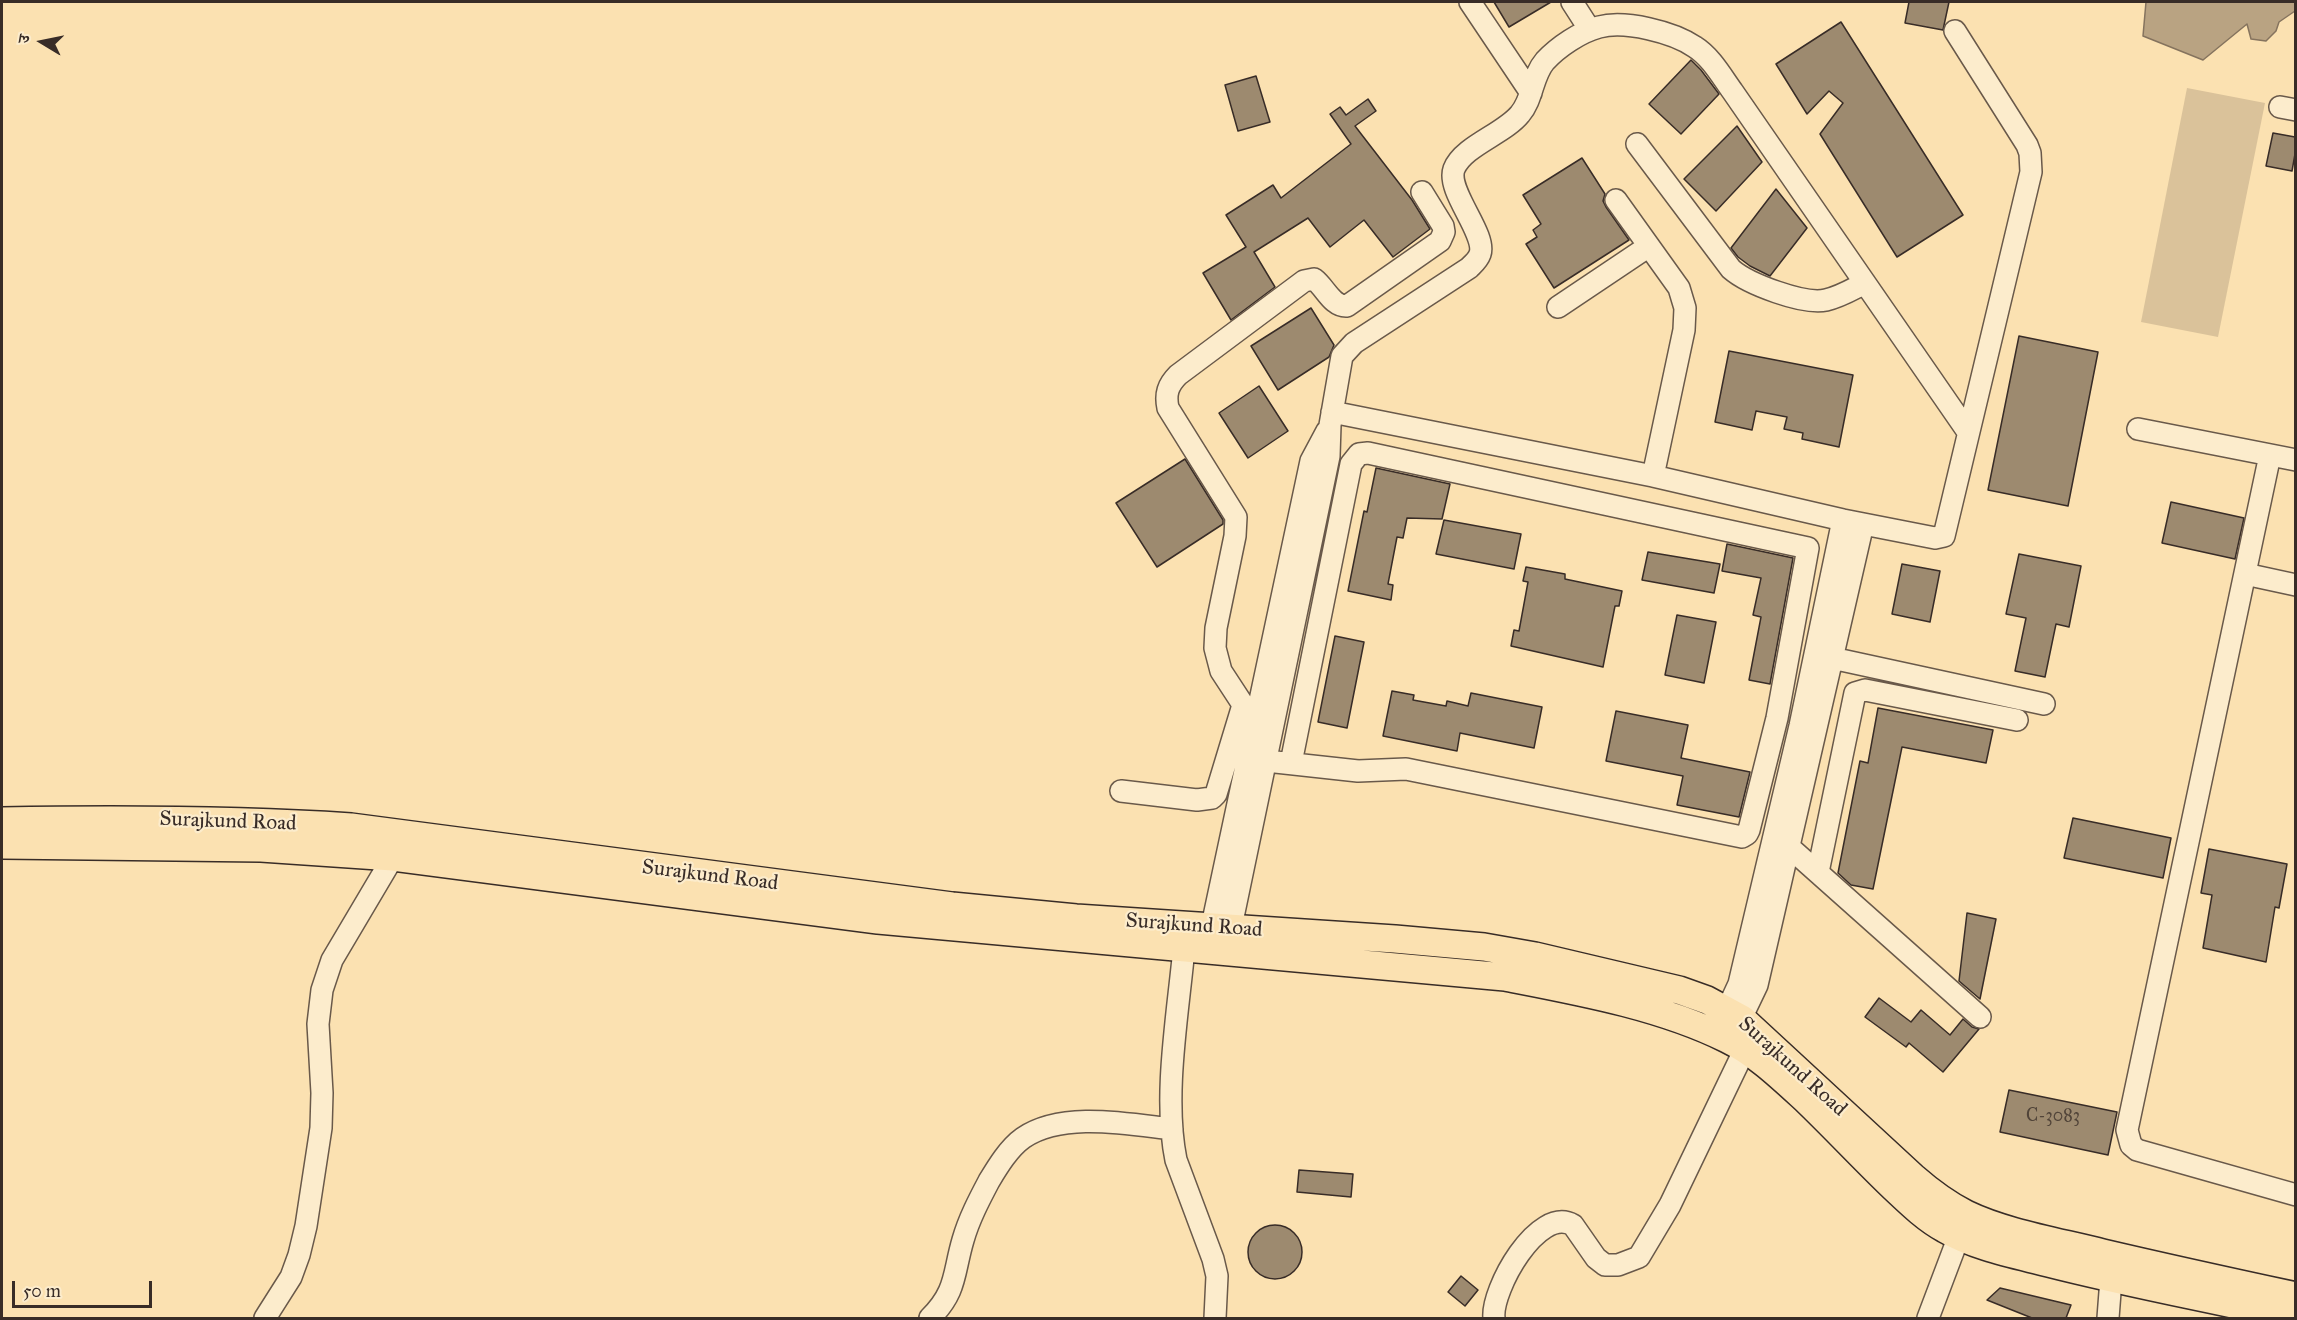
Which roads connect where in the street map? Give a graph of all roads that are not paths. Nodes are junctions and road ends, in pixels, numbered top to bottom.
1 (1470, 2) edge
2 (1572, 2) edge
3 (1590, 30) junction
4 (1955, 31) dead end
5 (1531, 93) junction
6 (1637, 144) dead end
7 (1422, 192) dead end
8 (1616, 200) dead end
9 (1649, 246) junction
10 (1865, 283) junction
11 (1558, 307) dead end
12 (1331, 418) junction
13 (2138, 429) dead end
14 (1968, 432) junction
15 (2270, 455) junction
16 (2295, 460) edge
17 (1653, 476) junction
18 (1843, 520) junction
19 (1863, 524) junction
20 (2245, 574) junction
21 (2295, 585) edge
22 (1824, 656) junction
23 (1822, 703) junction
24 (2044, 704) dead end
25 (1243, 705) junction
26 (1851, 709) junction
27 (1777, 718) junction
28 (2017, 720) dead end
29 (1256, 723) junction
30 (1800, 726) junction
31 (1257, 760) junction
32 (1291, 763) junction
33 (1120, 791) dead end
34 (2, 821) edge
35 (1781, 840) junction
36 (2, 845) edge
37 (393, 857) junction
38 (1818, 872) junction
39 (1212, 941) junction
40 (1980, 1017) dead end
41 (1732, 1031) junction
42 (1172, 1129) junction
43 (2295, 1195) edge
44 (1959, 1236) junction
45 (2111, 1279) junction
46 (2295, 1296) edge
47 (2247, 1304) edge
48 (265, 1318) edge
49 (930, 1318) edge
50 (1215, 1318) edge
51 (1494, 1318) edge
52 (1928, 1318) edge
53 (2108, 1318) edge
54 (2295, 1318) edge

1 - 5 street
2 - 3 street
3 - 5 street
3 - 10 street
4 - 14 street
5 - 12 street
6 - 10 street
7 - 25 street
8 - 9 street
9 - 11 street
9 - 17 street
10 - 14 street
12 - 17 street
12 - 29 street
12 - 31 street
13 - 15 street
14 - 19 street
15 - 16 street
15 - 20 street
17 - 18 street
18 - 19 street
18 - 22 street
19 - 22 street
20 - 21 street
20 - 43 street
22 - 23 street
22 - 24 street
22 - 30 street
23 - 26 street
23 - 35 street
25 - 29 street
25 - 33 street
26 - 28 street
26 - 38 street
27 - 30 street
27 - 32 street
27 - 32 street
29 - 31 street
30 - 35 street
31 - 32 street
31 - 39 street
34 - 39 main road, Surajkund Road
35 - 38 street
35 - 41 street
36 - 37 main road, Surajkund Road
37 - 39 main road, Surajkund Road
37 - 48 street
38 - 40 street
39 - 41 main road, Surajkund Road
39 - 42 street
41 - 44 main road, Surajkund Road
41 - 47 main road, Surajkund Road
41 - 51 street
42 - 49 street
42 - 50 street
44 - 45 main road, Surajkund Road
44 - 52 street
45 - 47 main road, Surajkund Road
45 - 53 street
46 - 47 main road, Surajkund Road
47 - 54 main road, Surajkund Road

